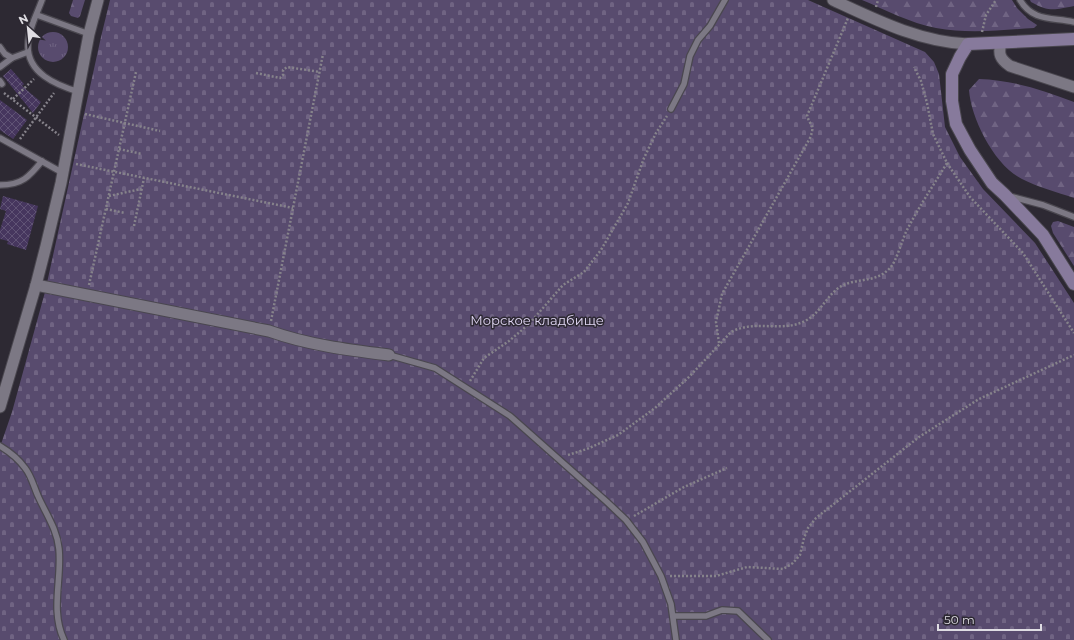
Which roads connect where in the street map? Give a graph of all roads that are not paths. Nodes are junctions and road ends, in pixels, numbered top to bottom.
1 (42, 0) edge
2 (98, 0) edge
3 (725, 0) edge
4 (833, 0) edge
5 (1020, 0) edge
6 (37, 15) junction
7 (1074, 22) edge
8 (89, 34) junction
9 (1074, 39) edge
10 (1001, 43) junction
11 (968, 44) junction
12 (0, 47) edge
13 (28, 52) junction
14 (12, 58) junction
15 (0, 67) edge
16 (1074, 87) edge
17 (79, 92) junction
18 (671, 109) road end
19 (0, 138) edge
20 (42, 161) junction
21 (64, 167) junction
22 (0, 185) edge
23 (1005, 195) junction
24 (1074, 216) edge
25 (1074, 284) edge
26 (36, 285) junction
27 (389, 355) joint
28 (0, 407) edge
29 (0, 446) edge
30 (673, 616) junction
31 (64, 640) edge
32 (676, 640) edge
33 (768, 640) edge

1 - 6 lane
2 - 8 street
3 - 18 lane
4 - 11 street
5 - 7 lane
6 - 8 lane
6 - 13 lane
8 - 17 street
9 - 10 main road
10 - 11 main road
10 - 16 street
11 - 23 main road
12 - 14 lane
13 - 14 lane
13 - 17 lane
14 - 15 lane
17 - 21 street
19 - 20 lane
20 - 21 lane
20 - 22 lane
21 - 26 street
23 - 24 lane
23 - 25 main road
26 - 27 street
26 - 28 street
27 - 30 lane
29 - 31 lane
30 - 32 lane
30 - 33 lane

